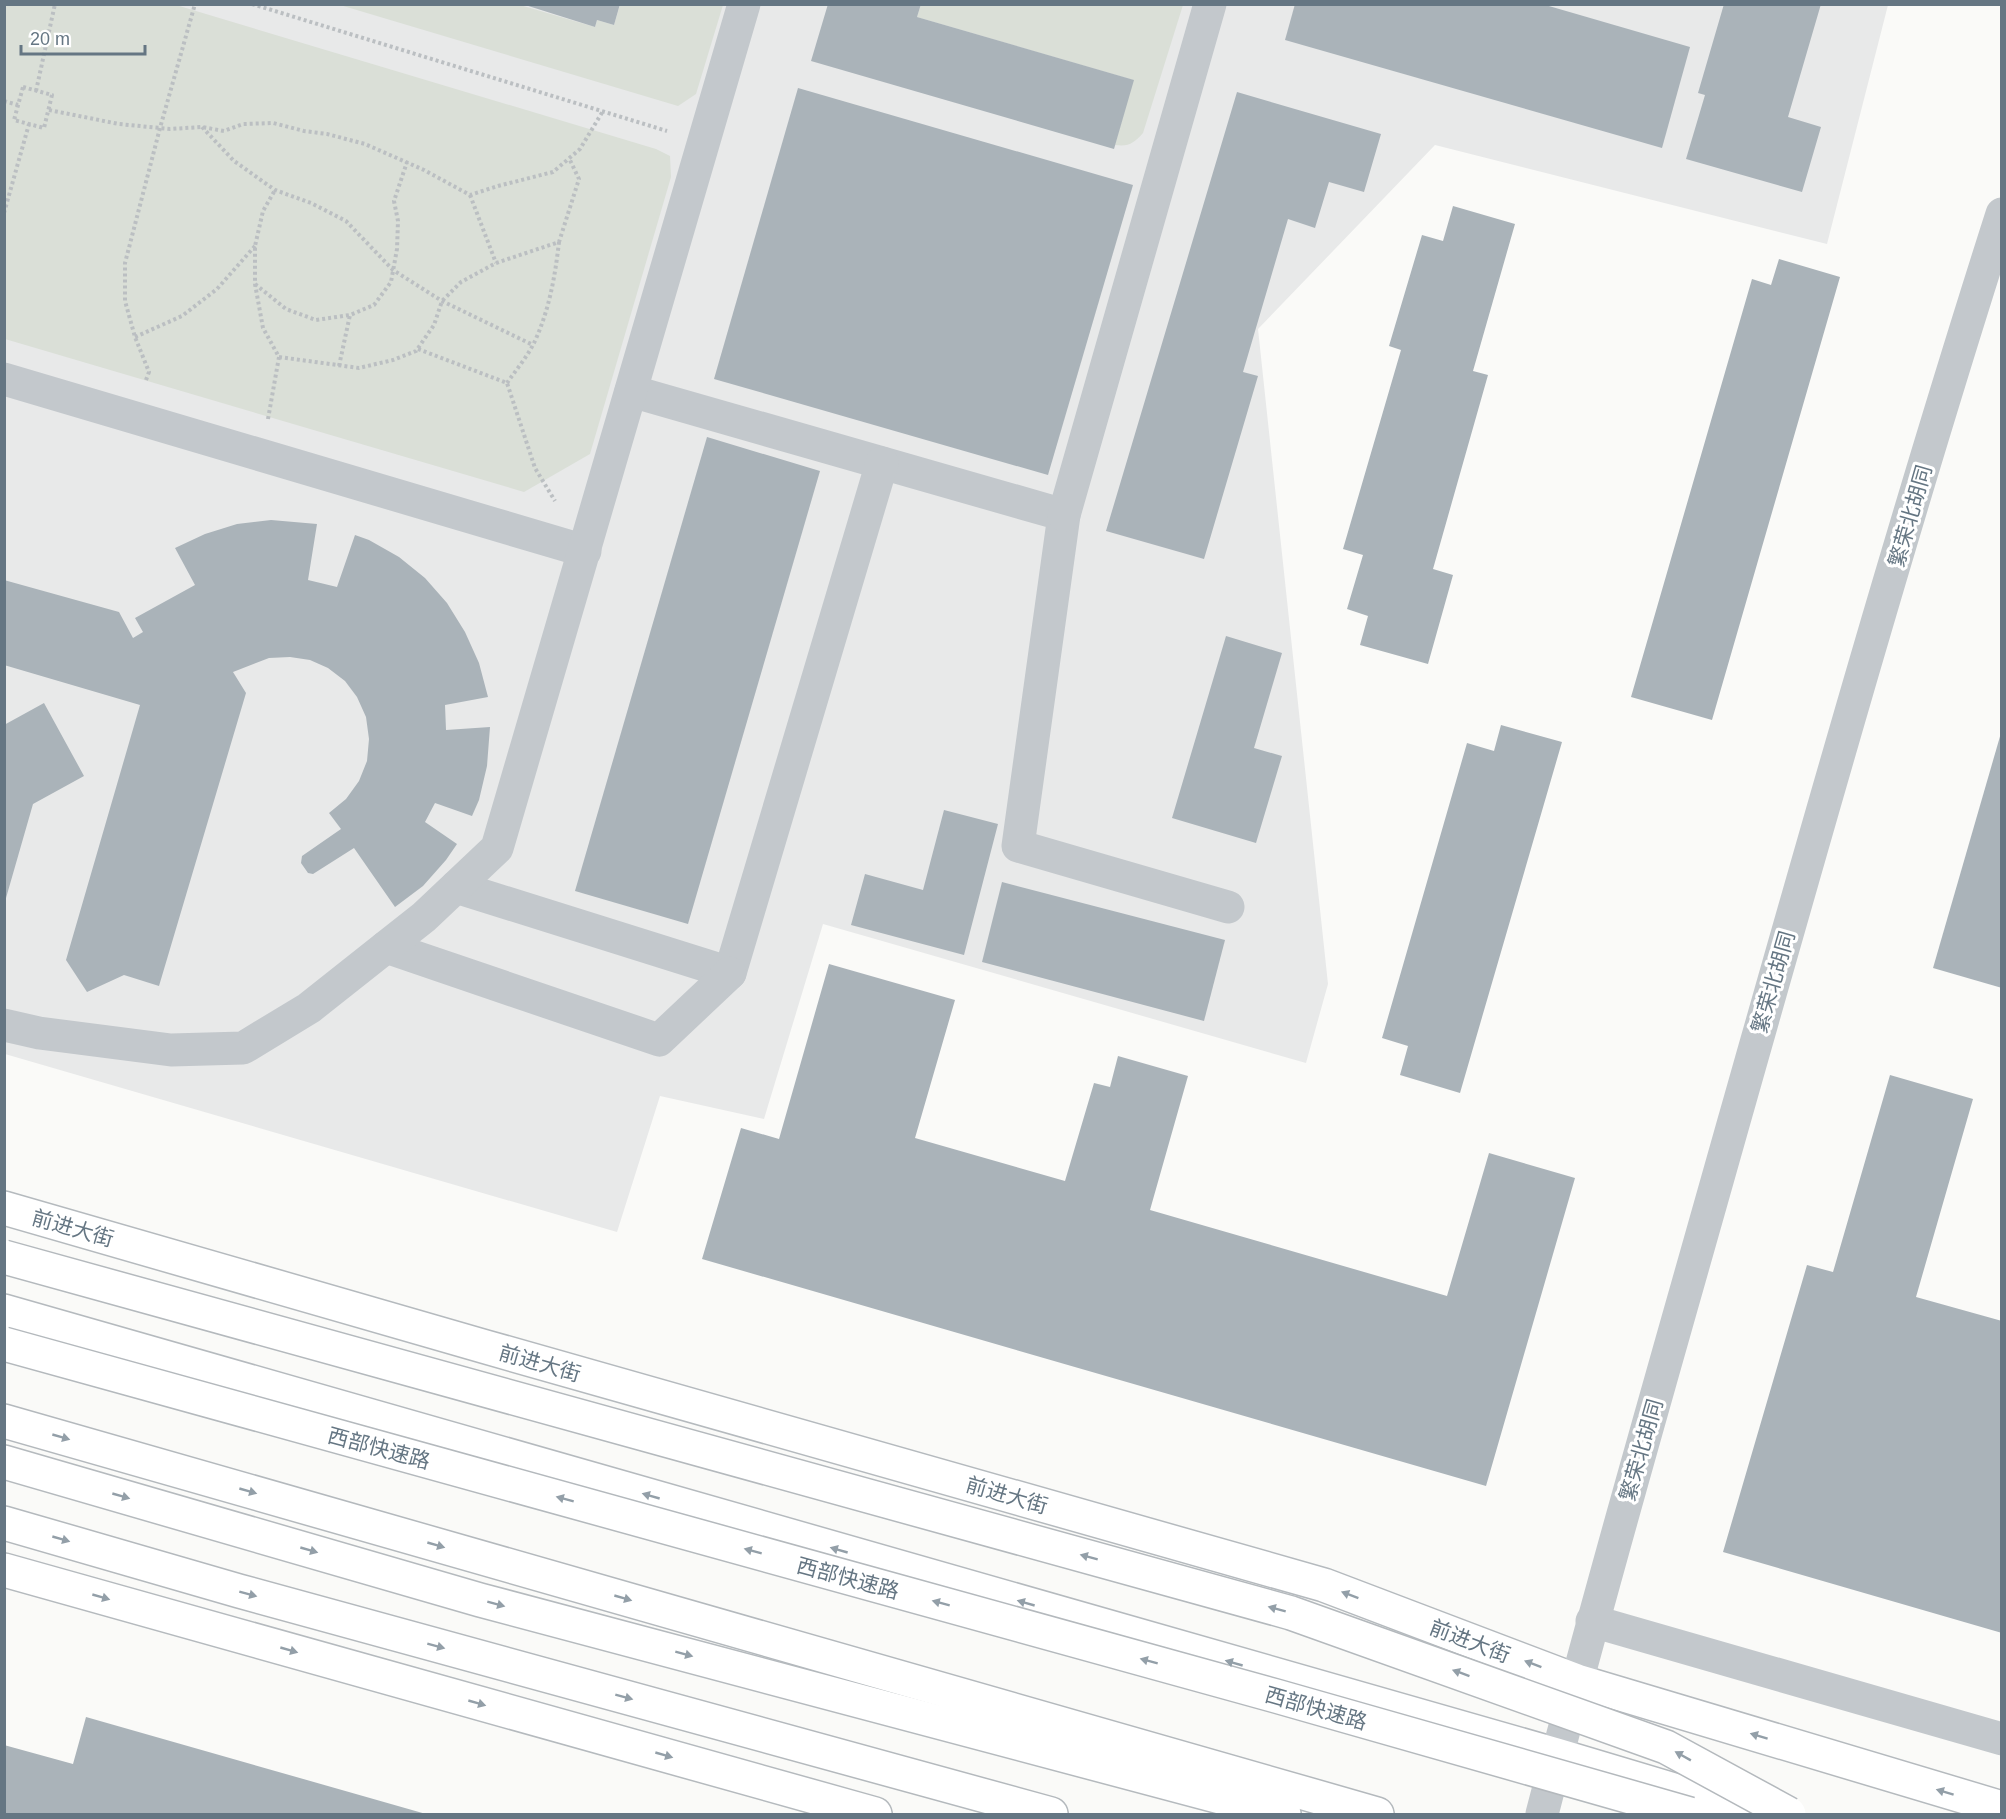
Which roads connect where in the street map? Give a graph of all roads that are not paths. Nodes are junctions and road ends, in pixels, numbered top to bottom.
1 (744, 4) edge
2 (1210, 4) edge
3 (2001, 214) edge
4 (4, 379) edge
5 (631, 391) junction
6 (882, 463) junction
7 (1064, 514) junction
8 (585, 551) junction
9 (456, 886) junction
10 (1228, 907) dead end
11 (386, 947) junction
12 (730, 973) junction
13 (4, 1025) edge
14 (4, 1208) edge
15 (4, 1257) edge
16 (4, 1311) edge
17 (4, 1344) edge
18 (4, 1421) edge
19 (4, 1462) edge
20 (4, 1523) edge
21 (4, 1570) edge
22 (1592, 1621) junction
23 (1577, 1681) junction
24 (2001, 1739) edge
25 (1557, 1755) junction
26 (2001, 1808) edge
27 (875, 1815) edge
28 (1051, 1815) edge
29 (1284, 1815) edge
30 (1377, 1815) edge
31 (1542, 1815) edge
32 (1690, 1815) edge
33 (1754, 1815) edge
34 (1789, 1815) edge

1 - 5 street
2 - 7 street
3 - 22 street, 繁荣北胡同
4 - 8 street
5 - 6 street
5 - 8 street
6 - 7 street
6 - 12 street
7 - 10 street
8 - 9 street
9 - 11 street
9 - 12 street
11 - 12 street
11 - 13 street
23 -> 14 main road, 前进大街
34 -> 15 main road, bridge
25 -> 16 main road
32 -> 17 main road, 西部快速路, bridge
18 -> 30 main road
19 -> 29 main road
20 -> 28 main road
21 -> 27 main road
22 - 23 street, 繁荣北胡同
22 - 24 street
23 - 25 street, 繁荣北胡同
26 -> 23 main road, 前进大街
25 - 31 street, 繁荣北胡同
25 - 33 main road

